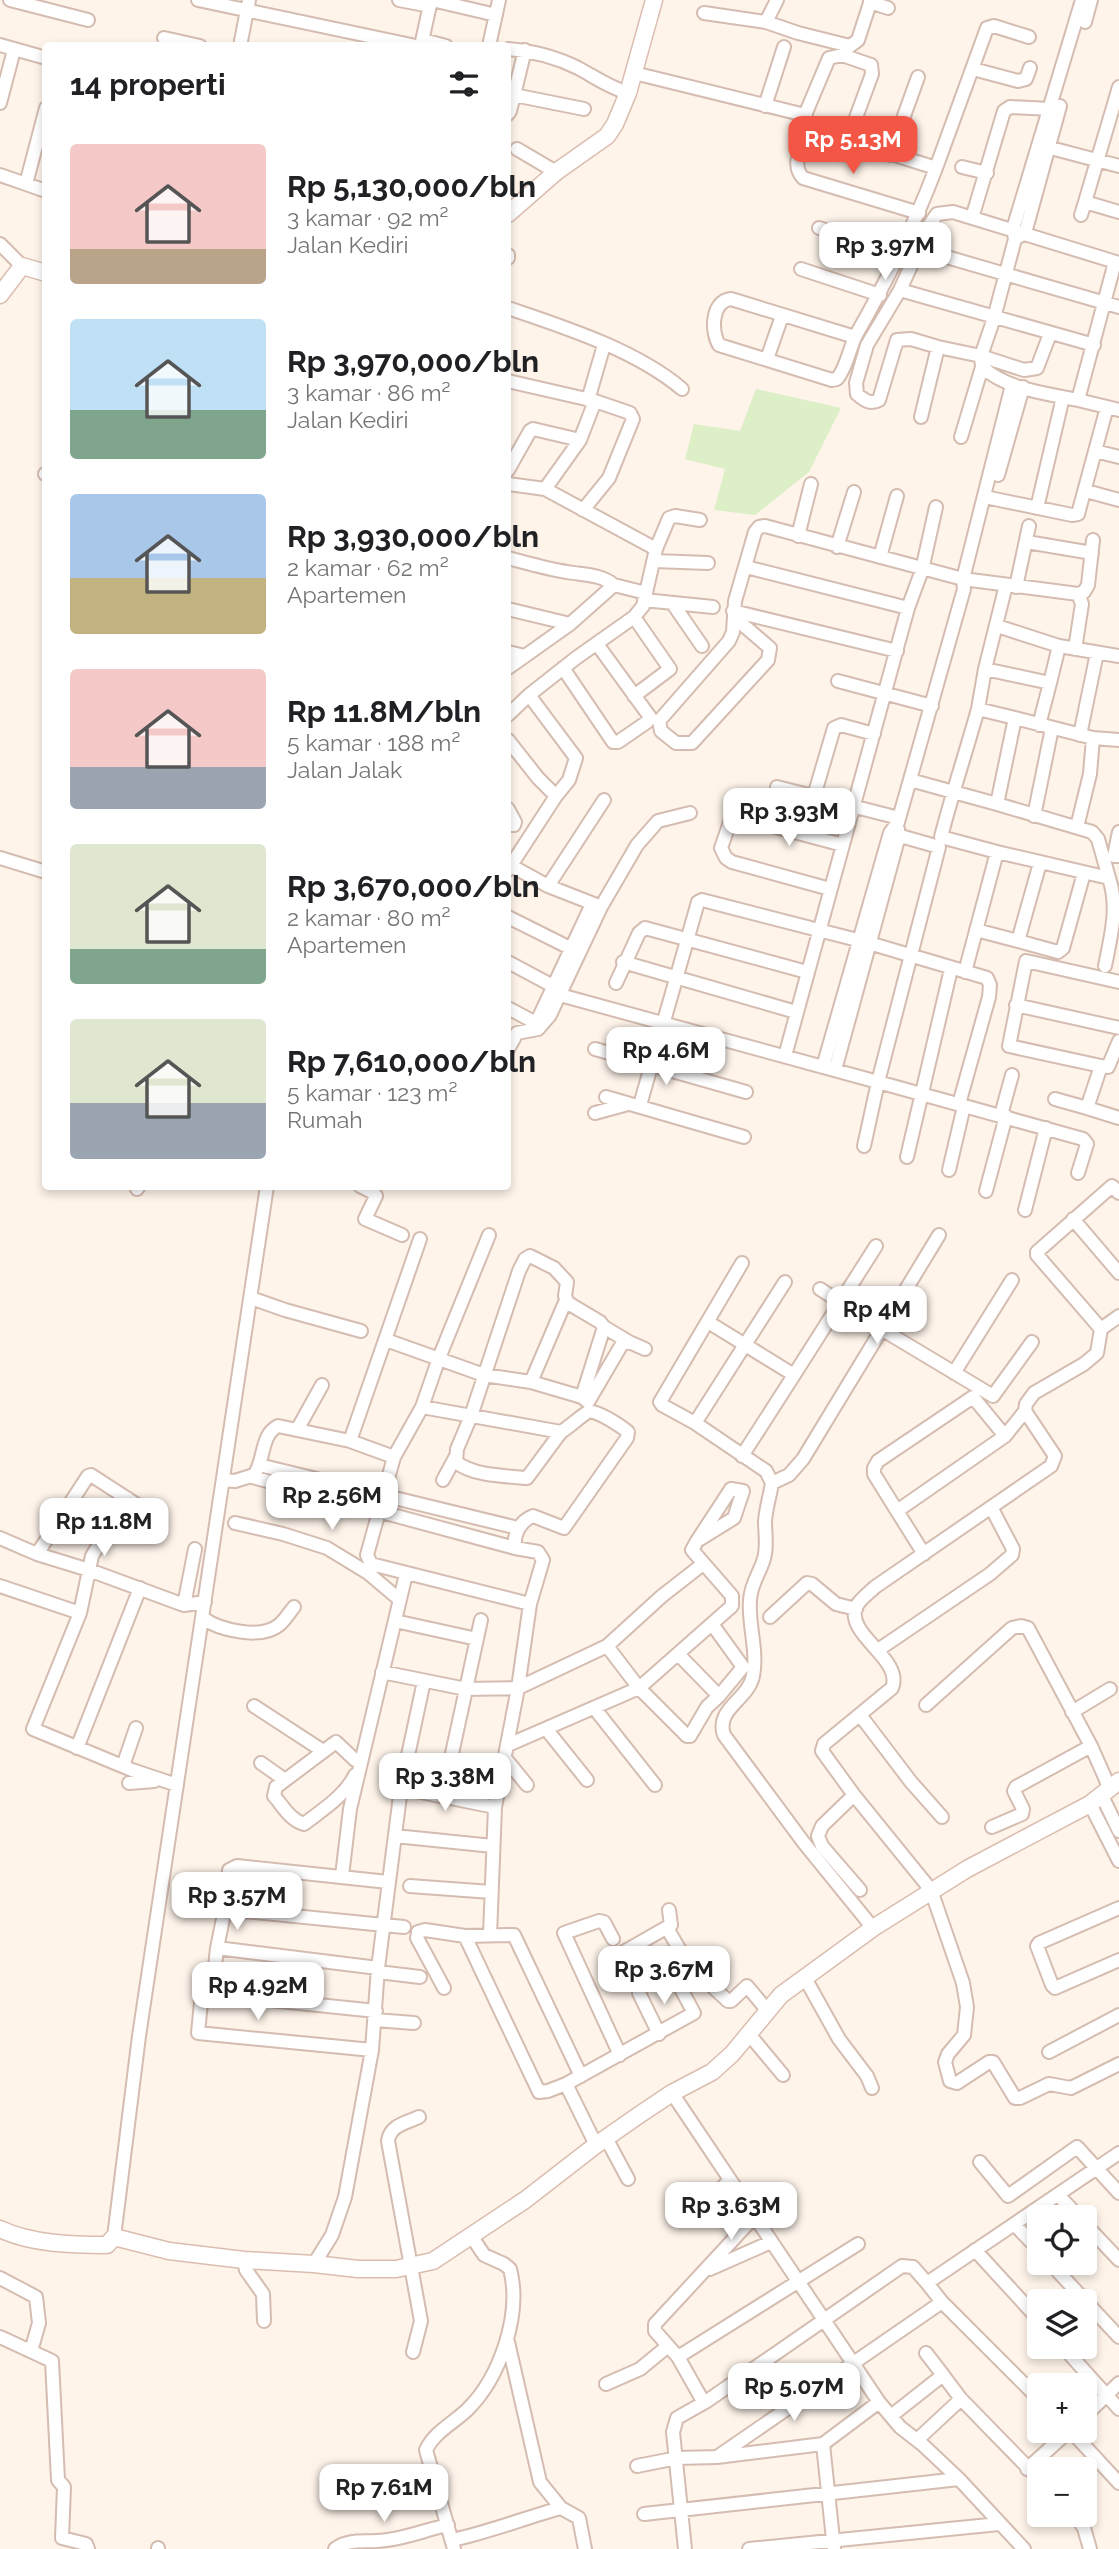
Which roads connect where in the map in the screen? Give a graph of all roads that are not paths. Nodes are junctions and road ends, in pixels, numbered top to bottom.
1 (10, 0) edge
2 (198, 0) edge
3 (399, 0) edge
4 (499, 0) edge
5 (654, 0) edge
6 (777, 0) edge
7 (1091, 0) edge
8 (871, 1) edge
9 (431, 2) edge
10 (248, 5) edge
11 (888, 8) dead end
12 (1082, 9) edge
13 (704, 12) dead end
14 (496, 15) junction
15 (88, 20) dead end
16 (766, 22) junction
17 (1028, 37) dead end
18 (164, 38) dead end
19 (182, 42) edge
20 (241, 42) edge
21 (411, 42) edge
22 (421, 42) edge
23 (490, 42) edge
24 (0, 46) edge
25 (784, 47) dead end
26 (511, 49) edge
27 (14, 50) junction
28 (525, 50) junction
29 (42, 57) edge
30 (1030, 68) dead end
31 (973, 69) junction
32 (634, 73) junction
33 (918, 77) dead end
34 (1119, 87) edge
35 (628, 93) junction
36 (514, 95) junction
37 (0, 103) edge
38 (511, 104) edge
39 (765, 106) junction
40 (1051, 109) junction
41 (584, 110) dead end
42 (805, 115) junction
43 (42, 123) edge
44 (811, 128) junction
45 (847, 142) junction
46 (1044, 146) junction
47 (517, 149) dead end
48 (890, 155) junction
49 (1097, 159) junction
50 (1119, 166) edge
51 (962, 167) dead end
52 (936, 168) junction
53 (556, 172) junction
54 (986, 173) junction
55 (0, 175) edge
56 (26, 184) junction
57 (42, 190) edge
58 (511, 211) edge
59 (1119, 212) edge
60 (919, 213) junction
61 (972, 218) junction
62 (819, 228) dead end
63 (1018, 234) junction
64 (0, 244) edge
65 (919, 249) junction
66 (898, 254) junction
67 (1117, 263) edge
68 (22, 266) junction
69 (802, 269) dead end
70 (42, 272) edge
71 (1004, 273) junction
72 (900, 290) junction
73 (0, 295) edge
74 (880, 295) junction
75 (1106, 303) junction
76 (1119, 307) edge
77 (511, 309) edge
78 (782, 316) junction
79 (994, 318) junction
80 (1050, 334) junction
81 (855, 337) junction
82 (604, 345) junction
83 (1094, 345) junction
84 (938, 347) junction
85 (767, 359) junction
86 (981, 362) junction
87 (511, 382) edge
88 (1017, 386) junction
89 (682, 389) dead end
90 (1063, 397) junction
91 (1079, 400) junction
92 (592, 401) junction
93 (1113, 409) edge
94 (921, 417) dead end
95 (961, 438) dead end
96 (580, 440) junction
97 (1095, 452) junction
98 (1119, 457) edge
99 (511, 465) edge
100 (511, 484) edge
101 (811, 484) dead end
102 (545, 489) junction
103 (1086, 491) junction
104 (854, 492) dead end
105 (897, 496) dead end
106 (1119, 500) edge
107 (987, 504) junction
108 (936, 508) dead end
109 (1037, 508) junction
110 (583, 510) junction
111 (700, 520) dead end
112 (1030, 526) dead end
113 (798, 536) junction
114 (1027, 542) junction
115 (837, 547) junction
116 (655, 555) junction
117 (880, 557) junction
118 (511, 560) edge
119 (708, 563) dead end
120 (746, 567) junction
121 (922, 570) junction
122 (966, 583) junction
123 (614, 585) junction
124 (1011, 586) junction
125 (1078, 594) junction
126 (645, 597) junction
127 (673, 604) junction
128 (713, 607) dead end
129 (908, 607) junction
130 (511, 610) edge
131 (734, 615) junction
132 (634, 617) junction
133 (570, 624) junction
134 (997, 626) junction
135 (597, 644) junction
136 (702, 646) dead end
137 (1059, 646) junction
138 (1075, 649) junction
139 (897, 652) junction
140 (511, 653) edge
141 (1097, 653) junction
142 (525, 656) junction
143 (1119, 656) edge
144 (511, 666) edge
145 (564, 668) junction
146 (985, 669) junction
147 (838, 681) dead end
148 (1051, 683) junction
149 (886, 692) junction
150 (529, 695) junction
151 (634, 696) junction
152 (932, 706) junction
153 (978, 709) junction
154 (511, 712) edge
155 (1015, 718) junction
156 (1045, 726) junction
157 (874, 734) junction
158 (1080, 735) junction
159 (1093, 738) junction
160 (1119, 740) edge
161 (511, 744) edge
162 (910, 780) junction
163 (777, 787) dead end
164 (954, 792) junction
165 (556, 796) junction
166 (814, 796) junction
167 (604, 800) dead end
168 (997, 804) junction
169 (853, 807) junction
170 (690, 813) dead end
171 (1034, 816) junction
172 (511, 825) edge
173 (1077, 827) junction
174 (896, 828) junction
175 (1119, 832) edge
176 (527, 839) junction
177 (940, 842) junction
178 (843, 845) junction
179 (997, 852) junction
180 (1119, 856) edge
181 (0, 858) edge
182 (511, 862) edge
183 (1040, 863) junction
184 (511, 868) edge
185 (42, 871) edge
186 (1084, 873) junction
187 (1109, 878) junction
188 (548, 886) junction
189 (830, 889) junction
190 (597, 905) junction
191 (511, 918) edge
192 (819, 930) junction
193 (976, 930) junction
194 (685, 939) junction
195 (1110, 940) junction
196 (1018, 941) junction
197 (863, 942) junction
198 (570, 948) junction
199 (1119, 953) edge
200 (911, 955) junction
201 (624, 962) junction
202 (511, 964) edge
203 (1105, 966) dead end
204 (951, 969) junction
205 (807, 972) junction
206 (965, 972) junction
207 (676, 977) junction
208 (1119, 982) edge
209 (616, 983) dead end
210 (557, 990) junction
211 (1016, 1005) junction
212 (511, 1010) edge
213 (796, 1012) junction
214 (663, 1023) junction
215 (534, 1026) junction
216 (1119, 1028) edge
217 (1119, 1041) edge
218 (511, 1044) edge
219 (596, 1049) dead end
220 (785, 1056) junction
221 (651, 1066) junction
222 (1101, 1066) junction
223 (829, 1068) junction
224 (1012, 1075) dead end
225 (878, 1082) junction
226 (746, 1092) dead end
227 (923, 1095) junction
228 (606, 1097) dead end
229 (1055, 1099) dead end
230 (635, 1104) junction
231 (962, 1105) junction
232 (1087, 1108) junction
233 (595, 1113) dead end
234 (1004, 1115) junction
235 (1119, 1118) edge
236 (1046, 1128) junction
237 (744, 1137) dead end
238 (864, 1146) dead end
239 (907, 1157) dead end
240 (949, 1170) dead end
241 (1078, 1172) dead end
242 (1117, 1184) edge
243 (266, 1190) edge
244 (368, 1190) edge
245 (986, 1191) dead end
246 (1025, 1210) dead end
247 (1073, 1219) junction
248 (402, 1235) dead end
249 (489, 1235) dead end
250 (939, 1235) dead end
251 (421, 1239) dead end
252 (876, 1246) dead end
253 (742, 1263) dead end
254 (1119, 1273) edge
255 (1012, 1280) dead end
256 (785, 1282) dead end
257 (820, 1289) dead end
258 (251, 1298) junction
259 (566, 1300) junction
260 (840, 1303) junction
261 (1119, 1316) edge
262 (708, 1322) junction
263 (604, 1327) junction
264 (1101, 1329) junction
265 (361, 1331) dead end
266 (883, 1331) junction
267 (386, 1340) junction
268 (629, 1342) junction
269 (1032, 1342) dead end
270 (747, 1344) junction
271 (645, 1349) dead end
272 (439, 1358) junction
273 (954, 1373) junction
274 (484, 1375) junction
275 (794, 1375) junction
276 (531, 1382) junction
277 (322, 1385) dead end
278 (587, 1404) junction
279 (422, 1407) junction
280 (1025, 1411) junction
281 (471, 1416) junction
282 (695, 1423) junction
283 (297, 1430) junction
284 (561, 1432) junction
285 (1005, 1436) junction
286 (350, 1441) junction
287 (456, 1456) junction
288 (394, 1457) junction
289 (742, 1457) junction
290 (256, 1471) junction
291 (224, 1480) junction
292 (443, 1480) dead end
293 (772, 1483) junction
294 (382, 1496) junction
295 (127, 1497) junction
296 (991, 1507) junction
297 (897, 1511) junction
298 (148, 1512) dead end
299 (378, 1512) junction
300 (235, 1523) dead end
301 (519, 1528) junction
302 (0, 1538) edge
303 (697, 1541) dead end
304 (515, 1548) junction
305 (195, 1549) dead end
306 (37, 1554) junction
307 (924, 1554) junction
308 (368, 1555) junction
309 (703, 1564) junction
310 (354, 1566) junction
311 (89, 1570) junction
312 (406, 1574) junction
313 (0, 1586) edge
314 (140, 1588) junction
315 (400, 1600) junction
316 (205, 1602) junction
317 (530, 1604) junction
318 (184, 1605) junction
319 (294, 1607) dead end
320 (856, 1609) junction
321 (80, 1613) junction
322 (770, 1617) dead end
323 (203, 1618) junction
324 (481, 1620) dead end
325 (395, 1621) junction
326 (712, 1624) junction
327 (477, 1639) junction
328 (607, 1646) junction
329 (878, 1650) junction
330 (678, 1654) junction
331 (382, 1672) junction
332 (424, 1681) junction
333 (518, 1688) junction
334 (639, 1688) junction
335 (466, 1689) junction
336 (1110, 1689) dead end
337 (719, 1696) junction
338 (926, 1705) dead end
339 (254, 1706) dead end
340 (595, 1709) junction
341 (1072, 1712) junction
342 (860, 1715) junction
343 (136, 1728) dead end
344 (547, 1730) junction
345 (1091, 1746) junction
346 (77, 1748) junction
347 (323, 1751) junction
348 (506, 1752) junction
349 (358, 1761) junction
350 (261, 1763) dead end
351 (122, 1766) junction
352 (158, 1780) junction
353 (285, 1780) junction
354 (587, 1780) dead end
355 (129, 1783) dead end
356 (177, 1785) junction
357 (527, 1785) dead end
358 (655, 1785) dead end
359 (401, 1788) junction
360 (1105, 1793) edge
361 (443, 1795) junction
362 (853, 1795) junction
363 (495, 1807) junction
364 (942, 1817) dead end
365 (992, 1827) dead end
366 (1119, 1831) edge
367 (396, 1836) junction
368 (493, 1846) junction
369 (1119, 1861) edge
370 (342, 1876) junction
371 (388, 1882) junction
372 (410, 1886) dead end
373 (860, 1890) dead end
374 (931, 1890) junction
375 (491, 1892) junction
376 (1119, 1908) edge
377 (225, 1909) junction
378 (669, 1910) dead end
379 (384, 1925) junction
380 (404, 1927) dead end
381 (667, 1928) junction
382 (873, 1928) junction
383 (465, 1936) junction
384 (490, 1936) junction
385 (613, 1939) dead end
386 (217, 1948) junction
387 (1119, 1960) edge
388 (378, 1970) junction
389 (673, 1974) dead end
390 (420, 1977) dead end
391 (633, 1977) dead end
392 (805, 1978) junction
393 (444, 1988) dead end
394 (639, 1993) dead end
395 (212, 1994) junction
396 (767, 2010) junction
397 (1119, 2015) edge
398 (375, 2016) junction
399 (414, 2023) dead end
400 (748, 2033) junction
401 (659, 2034) junction
402 (372, 2050) junction
403 (1049, 2052) dead end
404 (620, 2055) junction
405 (1119, 2064) edge
406 (783, 2075) dead end
407 (581, 2076) junction
408 (566, 2084) junction
409 (872, 2088) dead end
410 (672, 2093) junction
411 (419, 2117) dead end
412 (601, 2141) junction
413 (1119, 2153) edge
414 (980, 2162) dead end
415 (1096, 2169) junction
416 (628, 2179) dead end
417 (730, 2180) junction
418 (1119, 2193) edge
419 (1058, 2195) junction
420 (1068, 2205) edge
421 (754, 2216) junction
422 (691, 2217) dead end
423 (1014, 2224) junction
424 (0, 2229) edge
425 (472, 2237) junction
426 (1097, 2237) edge
427 (1027, 2238) edge
428 (111, 2241) junction
429 (771, 2242) junction
430 (859, 2244) dead end
431 (975, 2250) junction
432 (244, 2260) junction
433 (1119, 2260) edge
434 (314, 2264) junction
435 (411, 2267) junction
436 (704, 2272) junction
437 (1061, 2275) edge
438 (0, 2278) edge
439 (798, 2281) junction
440 (927, 2283) junction
441 (942, 2302) junction
442 (1027, 2307) edge
443 (264, 2320) dead end
444 (824, 2320) junction
445 (0, 2337) edge
446 (1119, 2337) edge
447 (508, 2342) junction
448 (668, 2346) junction
449 (31, 2351) junction
450 (413, 2352) dead end
451 (926, 2353) dead end
452 (678, 2357) junction
453 (1074, 2359) edge
454 (853, 2363) junction
455 (943, 2375) junction
456 (1119, 2383) edge
457 (606, 2384) dead end
458 (1027, 2387) edge
459 (1106, 2395) junction
460 (961, 2399) junction
461 (704, 2403) junction
462 (879, 2403) junction
463 (1097, 2404) edge
464 (1119, 2409) edge
465 (891, 2416) junction
466 (917, 2440) junction
467 (1056, 2443) edge
468 (1081, 2443) edge
469 (823, 2444) junction
470 (717, 2457) junction
471 (1041, 2457) edge
472 (677, 2458) junction
473 (636, 2466) dead end
474 (1027, 2469) edge
475 (959, 2479) junction
476 (1119, 2483) edge
477 (828, 2494) junction
478 (561, 2508) junction
479 (681, 2509) junction
480 (644, 2514) dead end
481 (448, 2525) junction
482 (999, 2525) junction
483 (1083, 2527) edge
484 (453, 2544) edge
485 (834, 2545) edge
486 (88, 2549) edge
487 (335, 2549) edge
488 (585, 2549) edge
489 (685, 2549) edge
490 (749, 2549) edge
491 (1024, 2549) edge
492 (1090, 2549) edge

1 - 15 street
2 - 10 street
3 - 9 street
4 - 14 street
5 - 32 street
6 - 16 street
7 - 12 street
8 - 11 street
8 - 16 street
9 - 14 street
9 - 22 street
10 - 20 street
10 - 21 street
12 - 40 street
12 - 46 street
13 - 16 street
14 - 23 street
17 - 31 street
18 - 19 street
24 - 27 street
25 - 39 street
26 - 28 street
27 - 29 street
27 - 37 street
28 - 35 street
28 - 36 street
30 - 31 street
31 - 52 street
32 - 35 street
32 - 39 street
33 - 48 street
34 - 49 street
35 - 53 street
36 - 38 street
36 - 41 street
39 - 42 street
40 - 46 street
40 - 54 street
42 - 44 street
42 - 45 street
43 - 56 street
44 - 45 street
44 - 60 street
45 - 48 street
46 - 49 street
46 - 63 street
47 - 53 street
48 - 52 street
49 - 50 street
49 - 59 street
51 - 54 street
52 - 60 street
53 - 58 street
54 - 61 street
55 - 56 street
56 - 57 street
60 - 66 street
61 - 63 street
61 - 65 street
62 - 66 street
63 - 67 street
63 - 71 street
64 - 68 street
65 - 71 street
65 - 72 street
66 - 74 street
67 - 75 street
68 - 70 street
68 - 73 street
69 - 74 street
71 - 75 street
71 - 79 street
72 - 79 street
72 - 84 street
74 - 81 street
75 - 76 street
75 - 83 street
77 - 82 street
78 - 81 street
78 - 85 street
78 - 85 street
79 - 80 street
79 - 86 street
80 - 83 street
80 - 86 street
81 - 85 street
82 - 89 street
82 - 92 street
83 - 91 street
84 - 86 street
84 - 94 street
86 - 88 street
86 - 95 street
87 - 92 street
88 - 90 street
88 - 107 street
90 - 91 street
90 - 109 street
91 - 93 street
92 - 96 street
92 - 110 street
93 - 97 street
96 - 99 street
96 - 102 street
97 - 98 street
97 - 103 street
100 - 102 street
101 - 113 street
102 - 110 street
103 - 106 street
103 - 109 street
104 - 115 street
105 - 117 street
107 - 109 street
107 - 122 street
108 - 121 street
110 - 116 street
111 - 116 street
112 - 114 street
113 - 115 street
113 - 120 street
114 - 124 street
114 - 125 street
115 - 117 street
116 - 119 street
116 - 126 street
117 - 121 street
118 - 123 street
120 - 129 street
120 - 131 street
121 - 122 street
121 - 129 street
122 - 124 street
122 - 152 street
123 - 126 street
123 - 133 street
124 - 125 street
124 - 134 street
125 - 138 street
126 - 127 street
126 - 132 street
127 - 128 street
127 - 136 street
129 - 139 street
130 - 133 street
131 - 131 street
131 - 139 street
132 - 135 street
132 - 151 street
133 - 142 street
134 - 137 street
134 - 146 street
135 - 145 street
135 - 151 street
137 - 138 street
137 - 148 street
138 - 141 street
139 - 149 street
140 - 142 street
141 - 143 street
141 - 158 street
142 - 144 street
145 - 150 street
145 - 151 street
146 - 148 street
146 - 153 street
147 - 149 street
148 - 156 street
149 - 152 street
149 - 157 street
150 - 154 street
150 - 165 street
152 - 162 street
153 - 155 street
153 - 164 street
155 - 156 street
155 - 168 street
156 - 158 street
156 - 171 street
157 - 166 street
157 - 169 street
158 - 159 street
159 - 160 street
159 - 173 street
161 - 165 street
162 - 164 street
162 - 174 street
163 - 166 street
164 - 168 street
164 - 177 street
165 - 176 street
166 - 169 street
167 - 188 street
168 - 171 street
169 - 174 street
169 - 178 street
170 - 190 street
171 - 173 street
172 - 176 street
173 - 187 street
174 - 177 street
174 - 197 street
175 - 180 street
176 - 182 street
177 - 179 street
177 - 200 street
178 - 189 street
178 - 189 street
179 - 183 street
179 - 193 street
181 - 185 street
183 - 186 street
183 - 196 street
184 - 188 street
186 - 187 street
186 - 196 street
187 - 195 street
188 - 190 street
189 - 192 street
190 - 198 street
190 - 210 street
191 - 198 street
192 - 194 street
192 - 197 street
192 - 205 street
193 - 196 street
193 - 206 street
194 - 201 street
194 - 205 street
194 - 207 street
195 - 199 street
195 - 203 street
197 - 200 street
197 - 223 street
198 - 210 street
200 - 204 street
200 - 225 street
201 - 207 street
201 - 209 street
202 - 210 street
204 - 206 street
204 - 227 street
205 - 213 street
206 - 231 street
207 - 213 street
207 - 214 street
208 - 211 street
210 - 214 street
210 - 215 street
211 - 216 street
211 - 222 street
212 - 215 street
213 - 220 street
214 - 220 street
214 - 221 street
215 - 218 street
217 - 222 street
219 - 221 street
220 - 223 street
221 - 226 street
221 - 230 street
222 - 232 street
223 - 225 street
224 - 234 street
225 - 227 street
225 - 238 street
227 - 231 street
227 - 239 street
228 - 230 street
229 - 232 street
230 - 233 street
230 - 237 street
231 - 234 street
231 - 240 street
232 - 235 street
234 - 236 street
234 - 245 street
236 - 241 street
236 - 246 street
242 - 247 street
243 - 258 street
244 - 248 street
247 - 254 street
247 - 264 street
249 - 272 street
250 - 266 street
251 - 267 street
252 - 260 street
253 - 262 street
255 - 273 street
256 - 270 street
257 - 260 street
258 - 265 street
258 - 291 street
259 - 263 street
259 - 274 street
259 - 276 street
260 - 266 street
260 - 275 street
261 - 264 street
262 - 270 street
262 - 282 street
263 - 268 street
263 - 278 street
264 - 280 street
266 - 273 street
266 - 293 street
267 - 272 street
267 - 286 street
268 - 271 street
268 - 278 street
269 - 273 street
270 - 275 street
270 - 282 street
272 - 274 street
272 - 279 street
274 - 276 street
274 - 281 street
275 - 289 street
276 - 278 street
277 - 283 street
278 - 284 street
278 - 301 street
279 - 281 street
279 - 288 street
280 - 285 street
280 - 296 street
281 - 284 street
281 - 287 street
282 - 289 street
283 - 286 street
283 - 290 street
284 - 287 street
285 - 297 street
285 - 297 street
286 - 288 street
287 - 292 street
288 - 294 street
289 - 293 street
290 - 291 street
290 - 294 street
290 - 299 street
291 - 316 street
293 - 382 street
294 - 299 street
294 - 301 street
295 - 298 street
295 - 306 street
295 - 311 street
296 - 307 street
296 - 329 street
297 - 307 street
299 - 304 street
299 - 308 street
300 - 310 street
301 - 304 street
302 - 306 street
303 - 309 street
304 - 317 street
305 - 318 street
306 - 311 street
307 - 320 street
308 - 310 street
308 - 312 street
309 - 326 street
309 - 328 street
310 - 315 street
311 - 314 street
311 - 321 street
312 - 315 street
312 - 317 street
313 - 321 street
314 - 318 street
314 - 346 street
315 - 325 street
316 - 318 street
316 - 323 street
317 - 333 street
319 - 323 street
320 - 322 street
320 - 329 street
321 - 346 street
323 - 356 street
324 - 327 street
325 - 327 street
325 - 331 street
326 - 330 street
326 - 337 street
327 - 335 street
328 - 333 street
328 - 334 street
329 - 342 street
330 - 334 street
330 - 337 street
331 - 332 street
331 - 349 street
332 - 335 street
332 - 359 street
333 - 335 street
333 - 348 street
334 - 337 street
334 - 340 street
335 - 361 street
336 - 341 street
338 - 341 street
339 - 347 street
340 - 344 street
340 - 358 street
341 - 345 street
342 - 362 street
342 - 364 street
343 - 351 street
344 - 348 street
344 - 354 street
345 - 360 street
345 - 365 street
346 - 351 street
347 - 349 street
347 - 353 street
348 - 357 street
348 - 363 street
349 - 353 street
349 - 370 street
350 - 353 street
351 - 352 street
352 - 355 street
352 - 356 street
356 - 428 street
359 - 361 street
359 - 367 street
360 - 366 street
360 - 369 street
360 - 374 street
361 - 363 street
362 - 373 street
362 - 374 street
363 - 368 street
367 - 368 street
367 - 371 street
368 - 375 street
370 - 371 street
370 - 377 street
371 - 379 street
372 - 375 street
374 - 382 street
374 - 405 street
375 - 384 street
376 - 387 street
377 - 379 street
377 - 386 street
378 - 381 street
379 - 380 street
379 - 388 street
381 - 391 street
381 - 396 street
382 - 392 street
383 - 384 street
383 - 393 street
383 - 408 street
384 - 407 street
385 - 404 street
386 - 388 street
386 - 395 street
388 - 390 street
388 - 398 street
389 - 401 street
392 - 396 street
392 - 409 street
394 - 401 street
395 - 398 street
395 - 402 street
396 - 400 street
397 - 403 street
398 - 399 street
398 - 402 street
400 - 406 street
400 - 410 street
401 - 404 street
402 - 434 street
404 - 407 street
407 - 408 street
408 - 412 street
410 - 412 street
410 - 417 street
411 - 435 street
412 - 416 street
412 - 425 street
413 - 415 street
414 - 415 street
415 - 418 street
415 - 419 street
417 - 421 street
417 - 422 street
419 - 420 street
419 - 423 street
421 - 429 street
421 - 436 street
423 - 427 street
423 - 431 street
424 - 428 street
425 - 435 street
425 - 447 street
426 - 433 street
428 - 432 street
429 - 436 street
429 - 439 street
430 - 439 street
431 - 440 street
431 - 442 street
432 - 434 street
432 - 443 street
434 - 435 street
435 - 450 street
436 - 448 street
437 - 446 street
438 - 449 street
439 - 444 street
439 - 452 street
440 - 441 street
440 - 444 street
441 - 454 street
441 - 458 street
444 - 454 street
444 - 461 street
445 - 449 street
447 - 478 street
447 - 481 street
448 - 452 street
448 - 457 street
449 - 486 street
451 - 455 street
452 - 461 street
453 - 459 street
454 - 462 street
454 - 470 street
455 - 460 street
455 - 465 street
456 - 459 street
459 - 463 street
459 - 464 street
460 - 466 street
460 - 474 street
461 - 472 street
462 - 465 street
462 - 469 street
465 - 466 street
466 - 475 street
467 - 471 street
468 - 476 street
469 - 470 street
469 - 477 street
470 - 472 street
472 - 473 street
472 - 479 street
475 - 477 street
475 - 482 street
477 - 479 street
477 - 485 street
478 - 484 street
478 - 488 street
479 - 480 street
479 - 489 street
481 - 484 street
481 - 487 street
482 - 485 street
482 - 491 street
483 - 492 street
485 - 490 street

